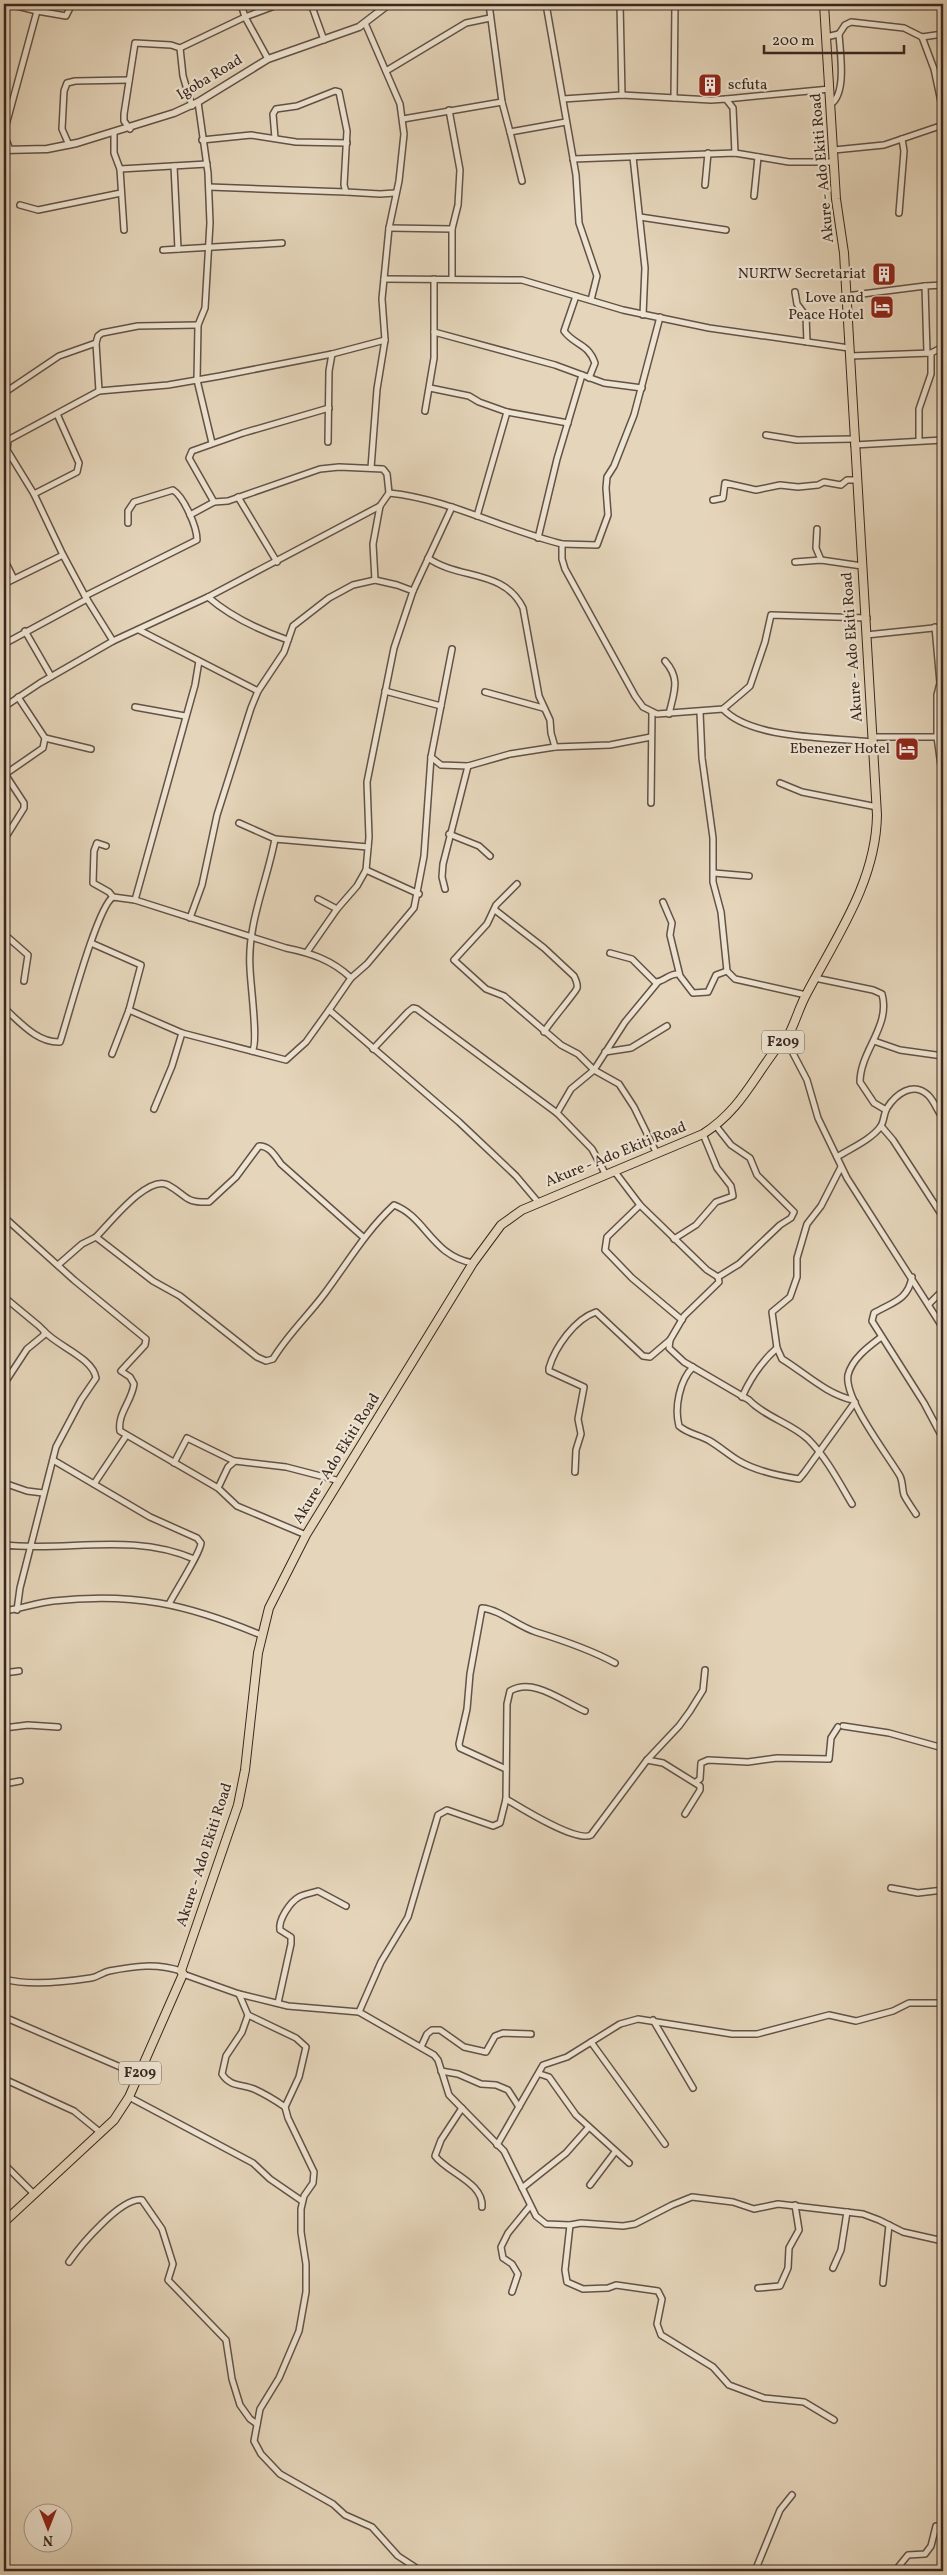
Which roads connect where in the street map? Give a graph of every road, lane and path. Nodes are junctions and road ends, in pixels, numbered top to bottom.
1 (9, 4) edge
2 (72, 4) edge
3 (241, 4) edge
4 (280, 4) edge
5 (311, 4) edge
6 (389, 4) edge
7 (489, 4) edge
8 (546, 4) edge
9 (620, 4) edge
10 (675, 4) edge
11 (824, 4) edge
12 (37, 11) junction
13 (245, 17) junction
14 (490, 18) junction
15 (365, 23) junction
16 (839, 34) junction
17 (943, 34) edge
18 (826, 37) junction
19 (922, 37) junction
20 (324, 40) junction
21 (180, 48) junction
22 (268, 59) junction
23 (386, 71) junction
24 (129, 80) junction
25 (830, 89) junction
26 (622, 96) junction
27 (674, 98) junction
28 (563, 99) junction
29 (726, 99) junction
30 (502, 102) junction
31 (195, 104) junction
32 (831, 104) junction
33 (449, 110) junction
34 (943, 111) edge
35 (404, 118) junction
36 (566, 122) junction
37 (943, 125) edge
38 (130, 128) junction
39 (510, 132) junction
40 (114, 133) junction
41 (275, 138) junction
42 (902, 139) junction
43 (202, 140) junction
44 (347, 143) junction
45 (69, 145) junction
46 (7, 150) edge
47 (834, 150) junction
48 (708, 153) junction
49 (735, 153) junction
50 (634, 157) junction
51 (758, 157) junction
52 (573, 159) junction
53 (834, 162) junction
54 (206, 164) junction
55 (174, 166) junction
56 (120, 170) junction
57 (522, 181) dead end
58 (706, 185) dead end
59 (209, 188) junction
60 (346, 192) junction
61 (122, 193) junction
62 (395, 193) junction
63 (754, 196) dead end
64 (20, 205) dead end
65 (943, 211) edge
66 (899, 213) dead end
67 (640, 217) junction
68 (943, 221) edge
69 (389, 228) junction
70 (452, 229) junction
71 (124, 230) dead end
72 (726, 230) dead end
73 (943, 231) edge
74 (282, 243) dead end
75 (210, 248) junction
76 (178, 249) junction
77 (163, 250) dead end
78 (384, 279) junction
79 (434, 279) junction
80 (452, 279) junction
81 (943, 285) edge
82 (925, 286) junction
83 (794, 292) dead end
84 (576, 296) junction
85 (846, 296) junction
86 (591, 300) junction
87 (644, 315) junction
88 (660, 317) junction
89 (198, 326) junction
90 (434, 332) junction
91 (385, 340) junction
92 (807, 342) junction
93 (96, 344) junction
94 (943, 347) edge
95 (849, 352) junction
96 (929, 353) junction
97 (332, 354) junction
98 (582, 375) junction
99 (589, 378) junction
100 (197, 380) junction
101 (430, 388) junction
102 (642, 388) junction
103 (100, 392) junction
104 (4, 393) edge
105 (329, 408) junction
106 (425, 411) dead end
107 (507, 412) junction
108 (57, 414) junction
109 (568, 423) junction
110 (766, 435) dead end
111 (919, 440) junction
112 (943, 440) edge
113 (328, 442) dead end
114 (854, 442) junction
115 (212, 443) junction
116 (371, 468) junction
117 (856, 480) junction
118 (389, 493) junction
119 (34, 494) junction
120 (238, 497) junction
121 (713, 500) dead end
122 (214, 502) junction
123 (380, 506) junction
124 (452, 507) junction
125 (190, 515) junction
126 (477, 516) junction
127 (128, 523) dead end
128 (817, 529) dead end
129 (538, 538) junction
130 (562, 544) junction
131 (63, 555) junction
132 (428, 558) junction
133 (4, 560) edge
134 (821, 560) junction
135 (277, 562) junction
136 (795, 562) dead end
137 (862, 566) junction
138 (13, 577) junction
139 (375, 580) junction
140 (4, 584) edge
141 (413, 590) junction
142 (208, 597) junction
143 (86, 598) junction
144 (866, 618) junction
145 (935, 627) junction
146 (943, 627) edge
147 (139, 630) junction
148 (26, 631) junction
149 (866, 635) junction
150 (288, 640) junction
151 (114, 641) junction
152 (4, 644) edge
153 (452, 649) dead end
154 (199, 661) junction
155 (665, 661) dead end
156 (51, 676) junction
157 (941, 676) edge
158 (258, 691) junction
159 (385, 691) junction
160 (485, 692) dead end
161 (18, 697) junction
162 (441, 706) junction
163 (4, 707) edge
164 (135, 707) dead end
165 (543, 708) junction
166 (722, 709) junction
167 (652, 712) junction
168 (700, 712) junction
169 (669, 714) junction
170 (185, 716) junction
171 (937, 737) junction
172 (45, 738) junction
173 (651, 738) junction
174 (873, 740) junction
175 (554, 746) junction
176 (91, 749) dead end
177 (431, 757) junction
178 (440, 765) junction
179 (468, 766) junction
180 (431, 770) junction
181 (4, 775) edge
182 (943, 780) edge
183 (780, 782) dead end
184 (651, 803) dead end
185 (877, 807) junction
186 (239, 822) dead end
187 (450, 834) junction
188 (275, 839) junction
189 (4, 840) edge
190 (106, 846) dead end
191 (368, 847) junction
192 (490, 856) dead end
193 (366, 870) junction
194 (714, 873) junction
195 (749, 876) dead end
196 (517, 884) dead end
197 (445, 889) dead end
198 (419, 894) junction
199 (113, 897) junction
200 (318, 899) dead end
201 (135, 900) junction
202 (663, 902) dead end
203 (337, 909) junction
204 (495, 910) junction
205 (190, 918) junction
206 (4, 934) edge
207 (251, 936) junction
208 (91, 944) junction
209 (307, 952) junction
210 (610, 953) dead end
211 (727, 970) junction
212 (679, 974) junction
213 (351, 978) junction
214 (815, 978) junction
215 (24, 981) dead end
216 (658, 982) junction
217 (806, 995) junction
218 (4, 1008) edge
219 (129, 1010) junction
220 (329, 1010) junction
221 (667, 1026) dead end
222 (544, 1032) junction
223 (182, 1033) junction
224 (786, 1040) junction
225 (874, 1041) junction
226 (374, 1049) junction
227 (252, 1051) junction
228 (605, 1052) junction
229 (112, 1054) dead end
230 (943, 1056) edge
231 (594, 1070) junction
232 (154, 1109) dead end
233 (886, 1110) junction
234 (557, 1113) junction
235 (943, 1118) edge
236 (716, 1126) junction
237 (881, 1126) junction
238 (703, 1134) junction
239 (657, 1154) junction
240 (837, 1156) junction
241 (841, 1167) junction
242 (615, 1172) junction
243 (606, 1175) junction
244 (538, 1202) junction
245 (640, 1205) junction
246 (4, 1217) edge
247 (943, 1217) edge
248 (96, 1237) junction
249 (363, 1237) junction
250 (674, 1239) junction
251 (473, 1263) junction
252 (58, 1265) junction
253 (912, 1276) junction
254 (718, 1277) junction
255 (943, 1290) edge
256 (4, 1297) edge
257 (929, 1304) junction
258 (682, 1320) junction
259 (943, 1328) edge
260 (44, 1331) junction
261 (880, 1338) junction
262 (670, 1340) junction
263 (777, 1348) junction
264 (693, 1367) junction
265 (4, 1384) edge
266 (742, 1397) junction
267 (854, 1401) junction
268 (940, 1433) dead end
269 (126, 1436) junction
270 (820, 1453) junction
271 (53, 1460) junction
272 (235, 1461) junction
273 (174, 1463) junction
274 (575, 1472) dead end
275 (340, 1481) junction
276 (4, 1483) edge
277 (94, 1484) junction
278 (218, 1488) junction
279 (43, 1493) junction
280 (852, 1504) dead end
281 (916, 1514) dead end
282 (306, 1535) junction
283 (4, 1545) edge
284 (30, 1548) junction
285 (194, 1559) junction
286 (169, 1604) junction
287 (17, 1610) junction
288 (4, 1611) edge
289 (261, 1634) junction
290 (615, 1663) dead end
291 (704, 1670) dead end
292 (19, 1671) dead end
293 (4, 1673) edge
294 (585, 1712) dead end
295 (58, 1727) dead end
296 (4, 1728) edge
297 (943, 1748) edge
298 (647, 1760) junction
299 (506, 1769) junction
300 (20, 1781) dead end
301 (696, 1782) junction
302 (4, 1784) edge
303 (506, 1799) junction
304 (685, 1814) dead end
305 (891, 1888) dead end
306 (943, 1890) edge
307 (346, 1906) dead end
308 (182, 1973) junction
309 (4, 1979) edge
310 (239, 1994) junction
311 (278, 2003) junction
312 (943, 2003) edge
313 (360, 2012) junction
314 (248, 2015) junction
315 (4, 2017) edge
316 (653, 2020) junction
317 (530, 2034) dead end
318 (591, 2042) junction
319 (421, 2047) junction
320 (441, 2071) junction
321 (139, 2074) junction
322 (540, 2074) junction
323 (4, 2079) edge
324 (693, 2088) dead end
325 (129, 2097) junction
326 (519, 2106) junction
327 (286, 2107) junction
328 (462, 2108) junction
329 (589, 2127) junction
330 (101, 2133) junction
331 (665, 2144) dead end
332 (497, 2145) junction
333 (615, 2152) junction
334 (629, 2163) dead end
335 (4, 2164) edge
336 (590, 2185) dead end
337 (522, 2188) junction
338 (34, 2194) junction
339 (302, 2201) junction
340 (795, 2205) junction
341 (530, 2206) junction
342 (482, 2207) dead end
343 (847, 2212) junction
344 (4, 2222) edge
345 (570, 2225) junction
346 (889, 2225) junction
347 (943, 2241) edge
348 (69, 2262) dead end
349 (833, 2268) dead end
350 (883, 2283) dead end
351 (758, 2288) dead end
352 (512, 2292) dead end
353 (834, 2420) dead end
354 (257, 2424) junction
355 (792, 2495) dead end
356 (943, 2526) edge
357 (421, 2571) edge
358 (755, 2571) edge
359 (895, 2571) edge

1 - 12 street
2 - 12 street
3 - 13 street
4 - 13 street
5 - 20 street
6 - 15 street, Igoba Road
7 - 14 street
8 - 28 street
9 - 26 street
10 - 27 street
11 - 18 main road, Akure - Ado Ekiti Road / F209
12 - 46 street
13 - 21 street
13 - 22 street
14 - 23 street
14 - 30 street
15 - 20 street, Igoba Road
15 - 23 street
16 - 18 street
16 - 19 street
16 - 32 street
17 - 19 street
18 - 25 main road, Akure - Ado Ekiti Road / F209
19 - 34 street
20 - 22 street, Igoba Road
21 - 24 street
21 - 31 street
22 - 31 street, Igoba Road
23 - 35 street
24 - 38 street
24 - 45 street
25 - 29 street
25 - 32 main road, Akure - Ado Ekiti Road / F209
26 - 27 street
26 - 28 street
27 - 29 street
28 - 36 street
29 - 49 street
30 - 33 street
30 - 39 street
31 - 38 street, Igoba Road
31 - 43 street
32 - 47 main road, Akure - Ado Ekiti Road / F209
33 - 35 street
33 - 70 street
35 - 62 street
36 - 39 street
36 - 52 street
37 - 42 street
38 - 40 street, Igoba Road
39 - 57 street
40 - 45 street, Igoba Road
40 - 56 street
41 - 43 street
41 - 44 street
41 - 44 street
42 - 47 street
42 - 66 street
43 - 54 street
44 - 60 street
45 - 46 street, Igoba Road
47 - 53 main road, Akure - Ado Ekiti Road / F209
48 - 49 street
48 - 50 street
48 - 58 street
49 - 51 street
50 - 52 street
50 - 67 street
51 - 53 street
51 - 63 street
52 - 86 street
53 - 85 main road, Akure - Ado Ekiti Road / F209
54 - 55 street
54 - 59 street
55 - 56 street
55 - 76 street
56 - 61 street
59 - 60 street
59 - 75 street
60 - 62 street
61 - 64 street
61 - 71 street
62 - 69 street
65 - 68 street
67 - 72 street
67 - 87 street
68 - 73 street
69 - 70 street
69 - 78 street
70 - 80 street
74 - 75 street
75 - 76 street
75 - 89 street
76 - 77 street
78 - 79 street
78 - 91 street
79 - 80 street
79 - 90 street
80 - 84 street
81 - 82 street
82 - 85 street
82 - 96 street
83 - 92 street
84 - 86 street
84 - 99 street
85 - 95 main road, Akure - Ado Ekiti Road / F209
86 - 87 street
87 - 88 street
88 - 92 street
88 - 102 street
89 - 93 street
89 - 100 street
90 - 98 street
90 - 101 street
91 - 97 street
91 - 116 street
92 - 95 street
93 - 103 street
93 - 104 street
94 - 96 street
95 - 96 street
95 - 114 main road, Akure - Ado Ekiti Road / F209
96 - 111 street
97 - 100 street
97 - 105 street
98 - 99 street
98 - 109 street
99 - 102 street
100 - 103 street
100 - 115 street
101 - 106 street
101 - 107 street
102 - 130 street
103 - 108 street
105 - 113 street
105 - 115 street
107 - 109 street
107 - 126 street
108 - 119 street
108 - 119 street
109 - 129 street
110 - 114 street
111 - 112 street
111 - 114 street
114 - 117 main road, Akure - Ado Ekiti Road / F209
115 - 122 street
116 - 118 street
116 - 120 street
117 - 121 street
117 - 137 main road, Akure - Ado Ekiti Road / F209
118 - 123 street
118 - 124 street
119 - 131 street
120 - 122 street
120 - 135 street
122 - 125 street
123 - 135 street
123 - 139 street
124 - 126 street
124 - 132 street
125 - 127 street
125 - 143 street
126 - 129 street
128 - 134 street
129 - 130 street
130 - 167 street
131 - 138 street
131 - 143 street
132 - 141 street
132 - 165 street
133 - 138 street
134 - 136 street
134 - 137 street
135 - 142 street
137 - 144 main road, Akure - Ado Ekiti Road / F209
138 - 140 street
139 - 141 street
139 - 150 street
141 - 159 street
142 - 147 street
142 - 150 street
143 - 148 street
143 - 151 street
144 - 149 main road, Akure - Ado Ekiti Road / F209
144 - 166 street
145 - 146 street
145 - 149 street
145 - 157 street
147 - 151 street
147 - 154 street
148 - 152 street
148 - 156 street
149 - 174 main road, Akure - Ado Ekiti Road / F209
150 - 158 street
151 - 156 street
153 - 162 street
154 - 158 street
154 - 170 street
155 - 169 street
156 - 161 street
157 - 171 street
158 - 205 street
159 - 162 street
159 - 191 street
160 - 165 street
161 - 163 street
161 - 172 street
162 - 177 street
164 - 170 street
165 - 175 street
166 - 168 street
166 - 174 street
167 - 169 street
167 - 173 street
168 - 169 street
168 - 194 street
170 - 201 street
171 - 174 street
171 - 182 street
172 - 176 street
172 - 181 street
173 - 175 street
173 - 184 street
174 - 185 main road, Akure - Ado Ekiti Road / F209
175 - 179 street
177 - 178 street
177 - 180 street
178 - 179 street
178 - 180 street
179 - 187 street
180 - 198 street
181 - 189 street
183 - 185 street
185 - 214 main road, Akure - Ado Ekiti Road / F209
186 - 188 street
187 - 192 street
187 - 197 street
188 - 191 street
188 - 207 street
190 - 199 street
191 - 193 street
193 - 198 street
193 - 203 street
194 - 195 street
194 - 211 street
196 - 204 street
198 - 213 street
199 - 201 street
199 - 208 street
200 - 203 street
201 - 205 street
202 - 212 street
203 - 209 street
204 - 222 street
204 - 222 street
205 - 207 street
206 - 215 street
207 - 209 street
207 - 227 street
208 - 218 street
208 - 219 street
209 - 213 street
210 - 216 street
211 - 212 street
211 - 217 street
212 - 216 street
213 - 220 street
214 - 217 main road, Akure - Ado Ekiti Road / F209
214 - 225 street
216 - 228 street
217 - 224 main road, Akure - Ado Ekiti Road / F209
219 - 223 street
219 - 229 street
220 - 226 street
220 - 227 street
221 - 228 street
222 - 231 street
223 - 227 street
223 - 232 street
224 - 236 main road, Akure - Ado Ekiti Road / F209
224 - 240 street
225 - 230 street
225 - 233 street
226 - 234 street
226 - 244 street
228 - 231 street
231 - 234 street
231 - 239 street
233 - 235 street
233 - 237 street
234 - 243 street
236 - 238 main road, Akure - Ado Ekiti Road / F209
236 - 254 street
237 - 240 street
237 - 247 street
238 - 239 main road, Akure - Ado Ekiti Road / F209
238 - 250 street
239 - 242 main road, Akure - Ado Ekiti Road / F209
240 - 241 street
241 - 253 street
241 - 263 street
242 - 243 main road, Akure - Ado Ekiti Road / F209
242 - 245 street
243 - 244 main road, Akure - Ado Ekiti Road / F209
244 - 251 main road, Akure - Ado Ekiti Road / F209
245 - 250 street
245 - 258 street
246 - 252 street
248 - 249 street
248 - 249 street
248 - 252 street
249 - 251 street
250 - 254 street
251 - 275 main road, Akure - Ado Ekiti Road / F209
252 - 269 street
253 - 257 street
253 - 261 street
254 - 258 street
255 - 257 street
256 - 260 street
257 - 259 street
258 - 262 street
260 - 265 street
260 - 271 street
261 - 267 street
261 - 268 street
262 - 264 street
262 - 274 street
263 - 266 street
263 - 267 street
264 - 266 street
264 - 270 street
266 - 270 street
267 - 270 street
267 - 281 street
269 - 273 street
269 - 277 street
270 - 280 street
271 - 277 street
271 - 279 street
272 - 273 street
272 - 275 street
272 - 278 street
273 - 278 street
275 - 282 main road, Akure - Ado Ekiti Road / F209
276 - 279 street
277 - 285 street
278 - 282 street
279 - 284 street
282 - 289 main road, Akure - Ado Ekiti Road / F209
283 - 284 street
284 - 285 street
284 - 287 street
285 - 286 street
286 - 287 street
286 - 289 street
287 - 288 street
289 - 308 main road, Akure - Ado Ekiti Road / F209
290 - 299 street
291 - 298 street
292 - 293 street
294 - 299 street
295 - 296 street
297 - 301 street
298 - 301 street
298 - 303 street
299 - 303 street
300 - 302 street
301 - 304 street
303 - 313 street
305 - 306 street
307 - 311 street
308 - 309 street
308 - 310 street
308 - 321 main road, Akure - Ado Ekiti Road / F209
310 - 311 street
310 - 314 street
311 - 313 street
312 - 316 street
313 - 319 street
314 - 327 street
314 - 327 street
315 - 321 street
316 - 318 street
316 - 324 street
317 - 319 street
318 - 322 street
318 - 331 street
319 - 320 street
320 - 326 street
320 - 328 street
321 - 325 main road, Akure - Ado Ekiti Road / F209
322 - 326 street
322 - 329 street
323 - 330 street
325 - 330 main road, Akure - Ado Ekiti Road / F209
325 - 339 street
326 - 332 street
327 - 339 street
328 - 332 street
328 - 342 street
329 - 333 street
329 - 337 street
330 - 338 main road, Akure - Ado Ekiti Road / F209
332 - 337 street
333 - 334 street
333 - 336 street
335 - 338 street
337 - 341 street
338 - 344 main road, Akure - Ado Ekiti Road / F209
339 - 354 street
340 - 343 street
340 - 345 street
340 - 351 street
341 - 345 street
341 - 352 street
343 - 346 street
343 - 349 street
345 - 353 street
346 - 347 street
346 - 350 street
348 - 354 street
354 - 357 street
355 - 358 street
356 - 359 street

